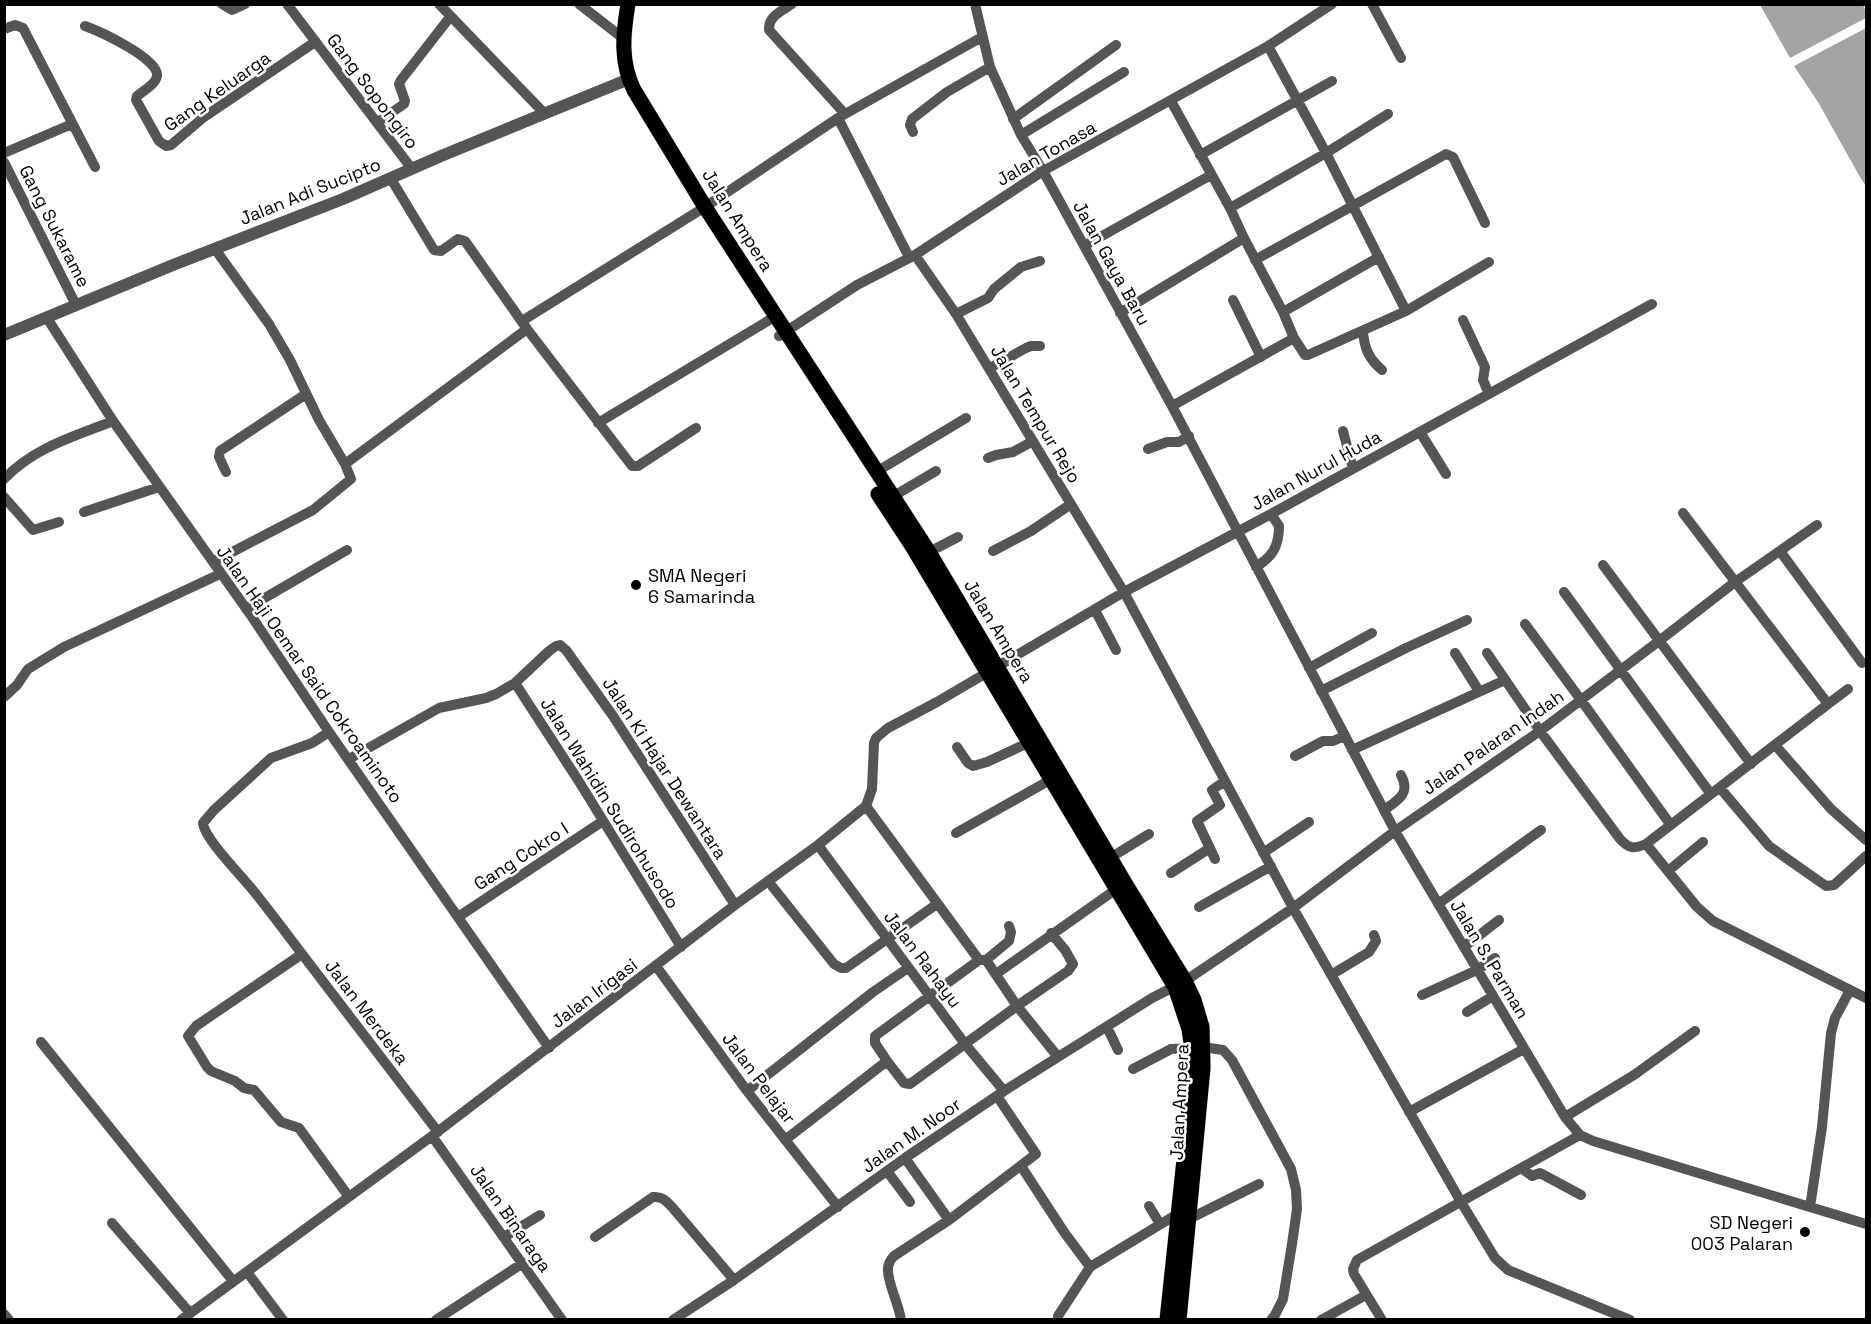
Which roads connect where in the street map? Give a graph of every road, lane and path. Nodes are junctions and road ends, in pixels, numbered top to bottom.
1 (222, 4) edge
2 (245, 4) edge
3 (287, 4) edge
4 (439, 4) edge
5 (579, 4) edge
6 (621, 4) edge
7 (628, 4) edge
8 (792, 4) edge
9 (975, 4) edge
10 (1332, 4) edge
11 (1372, 4) edge
12 (450, 17) junction
13 (85, 26) dead end
14 (4, 29) edge
15 (620, 36) junction
16 (982, 37) junction
17 (315, 42) junction
18 (1116, 45) dead end
19 (1268, 46) junction
20 (1401, 58) dead end
21 (990, 67) junction
22 (1124, 72) dead end
23 (625, 81) junction
24 (1332, 81) dead end
25 (1298, 100) junction
26 (1171, 101) junction
27 (545, 114) junction
28 (1388, 114) dead end
29 (841, 116) junction
30 (1013, 118) junction
31 (378, 122) junction
32 (72, 124) junction
33 (913, 132) dead end
34 (1021, 135) junction
35 (4, 153) edge
36 (1326, 153) junction
37 (1200, 155) junction
38 (4, 162) edge
39 (95, 167) dead end
40 (412, 169) junction
41 (1043, 171) junction
42 (1211, 175) junction
43 (391, 179) junction
44 (1352, 206) junction
45 (1230, 208) junction
46 (702, 209) junction
47 (1485, 223) dead end
48 (1244, 238) junction
49 (1084, 246) junction
50 (215, 249) junction
51 (912, 256) junction
52 (1379, 257) junction
53 (1255, 260) junction
54 (1040, 261) dead end
55 (1489, 261) dead end
56 (1233, 300) dead end
57 (1652, 304) dead end
58 (76, 305) junction
59 (1407, 311) junction
60 (1283, 312) junction
61 (1120, 313) junction
62 (956, 314) junction
63 (47, 318) junction
64 (772, 318) junction
65 (1463, 320) dead end
66 (524, 325) junction
67 (1364, 331) junction
68 (783, 334) junction
69 (4, 335) edge
70 (1294, 338) junction
71 (1040, 346) dead end
72 (1262, 357) junction
73 (990, 368) junction
74 (1382, 370) dead end
75 (306, 394) junction
76 (1489, 394) junction
77 (1172, 406) junction
78 (966, 418) dead end
79 (113, 421) junction
80 (598, 423) junction
81 (696, 428) dead end
82 (1343, 431) dead end
83 (1420, 432) junction
84 (1189, 436) junction
85 (1034, 441) junction
86 (1148, 449) dead end
87 (988, 458) dead end
88 (345, 464) junction
89 (1353, 469) junction
90 (936, 471) dead end
91 (226, 472) dead end
92 (876, 472) junction
93 (1446, 474) dead end
94 (4, 479) edge
95 (159, 487) junction
96 (4, 497) edge
97 (892, 497) junction
98 (1071, 504) junction
99 (84, 512) dead end
100 (1683, 513) dead end
101 (1271, 514) junction
102 (59, 522) dead end
103 (1817, 525) dead end
104 (1235, 526) junction
105 (958, 537) dead end
106 (347, 550) dead end
107 (993, 551) dead end
108 (1780, 551) junction
109 (929, 552) junction
110 (213, 562) junction
111 (1603, 565) dead end
112 (1256, 567) junction
113 (220, 574) junction
114 (1735, 582) junction
115 (1124, 592) junction
116 (1564, 592) dead end
117 (246, 609) junction
118 (1095, 610) junction
119 (1467, 620) dead end
120 (1524, 624) dead end
121 (1372, 633) dead end
122 (1659, 641) junction
123 (1116, 650) dead end
124 (1455, 653) dead end
125 (1487, 653) dead end
126 (1862, 663) dead end
127 (1309, 668) junction
128 (992, 669) junction
129 (1620, 669) junction
130 (1505, 680) junction
131 (515, 683) junction
132 (1848, 689) dead end
133 (1321, 691) junction
134 (1479, 691) junction
135 (4, 697) edge
136 (1581, 700) junction
137 (1828, 704) junction
138 (1540, 731) junction
139 (329, 732) junction
140 (1345, 736) junction
141 (1028, 743) junction
142 (1775, 746) junction
143 (957, 747) dead end
144 (1352, 750) junction
145 (1295, 756) dead end
146 (349, 759) junction
147 (1751, 764) junction
148 (1401, 775) dead end
149 (1050, 780) junction
150 (1225, 781) junction
151 (1715, 790) junction
152 (1234, 798) junction
153 (1220, 805) junction
154 (866, 806) junction
155 (1384, 810) junction
156 (603, 821) junction
157 (1309, 822) dead end
158 (1670, 824) junction
159 (1541, 830) dead end
160 (1395, 831) junction
161 (956, 833) dead end
162 (1149, 834) dead end
163 (1866, 840) edge
164 (1703, 842) dead end
165 (1646, 844) junction
166 (818, 845) junction
167 (1210, 848) junction
168 (1263, 853) junction
169 (1866, 856) edge
170 (1110, 858) junction
171 (1215, 859) dead end
172 (1270, 866) junction
173 (1668, 871) junction
174 (1171, 873) dead end
175 (768, 881) junction
176 (1115, 890) junction
177 (938, 904) junction
178 (1438, 904) junction
179 (735, 905) junction
180 (1199, 907) dead end
181 (1293, 908) junction
182 (458, 917) junction
183 (1498, 920) dead end
184 (1009, 926) dead end
185 (1051, 933) junction
186 (1374, 935) dead end
187 (887, 939) junction
188 (679, 944) junction
189 (1464, 947) junction
190 (302, 954) junction
191 (1495, 958) dead end
192 (982, 960) junction
193 (656, 966) junction
194 (908, 968) junction
195 (1477, 970) junction
196 (996, 974) junction
197 (1331, 975) junction
198 (1180, 984) junction
199 (1850, 990) junction
200 (1422, 995) dead end
201 (929, 996) junction
202 (1493, 996) junction
203 (1866, 998) edge
204 (1017, 1006) junction
205 (1467, 1012) dead end
206 (1107, 1028) junction
207 (1695, 1031) dead end
208 (41, 1042) dead end
209 (965, 1044) junction
210 (1197, 1047) junction
211 (549, 1048) junction
212 (1524, 1049) junction
213 (1119, 1050) dead end
214 (1058, 1058) junction
215 (887, 1061) junction
216 (1133, 1069) dead end
217 (747, 1091) junction
218 (1001, 1093) junction
219 (1410, 1112) junction
220 (1565, 1117) junction
221 (435, 1134) junction
222 (1580, 1135) junction
223 (785, 1140) junction
224 (905, 1158) junction
225 (1021, 1166) junction
226 (1521, 1168) junction
227 (887, 1171) junction
228 (1259, 1184) dead end
229 (1581, 1195) dead end
230 (349, 1197) junction
231 (910, 1202) dead end
232 (1461, 1202) junction
233 (1149, 1206) dead end
234 (838, 1207) junction
235 (1810, 1207) junction
236 (540, 1215) dead end
237 (1184, 1216) junction
238 (949, 1221) junction
239 (112, 1223) dead end
240 (1160, 1224) junction
241 (1866, 1224) edge
242 (504, 1237) junction
243 (595, 1237) dead end
244 (523, 1263) junction
245 (1090, 1267) junction
246 (247, 1272) junction
247 (734, 1280) junction
248 (233, 1281) junction
249 (1366, 1295) junction
250 (4, 1314) edge
251 (1174, 1315) edge
252 (1604, 1315) edge
253 (1058, 1316) dead end
254 (187, 1317) edge
255 (675, 1319) edge
256 (9, 1320) edge
257 (283, 1320) edge
258 (436, 1320) edge
259 (562, 1320) edge
260 (902, 1320) edge
261 (1271, 1320) edge
262 (1321, 1320) edge
263 (1382, 1320) edge
264 (1630, 1320) edge

1 - 2 street
3 - 17 street, Gang Sopongiro
4 - 12 street
5 - 15 street
6 - 15 main road, Jalan Ampera
7 - 15 main road, Jalan Ampera
8 - 29 street, Jalan Tempur Rejo
9 - 16 street, Jalan Gaya Baru
10 - 19 street, Jalan Tonasa
11 - 20 street
12 - 27 street
12 - 31 street
13 - 17 street, Gang Keluarga
14 - 32 street
15 - 23 main road, Jalan Ampera
16 - 21 street, Jalan Gaya Baru
16 - 29 street
17 - 31 street, Gang Sopongiro
18 - 30 street
19 - 25 street
19 - 26 street, Jalan Tonasa
21 - 30 street, Jalan Gaya Baru
21 - 33 street
22 - 34 street
23 - 27 street, Jalan Adi Sucipto
23 - 46 main road, Jalan Ampera
24 - 25 street
25 - 36 street
25 - 37 street
26 - 37 street
26 - 41 street, Jalan Tonasa
27 - 40 street, Jalan Adi Sucipto
28 - 36 street
29 - 46 street
29 - 51 street, Jalan Tempur Rejo
30 - 34 street, Jalan Gaya Baru
31 - 40 street, Gang Sopongiro
32 - 35 street
32 - 39 street
34 - 41 street, Jalan Gaya Baru
36 - 44 street
36 - 45 street
37 - 42 street
38 - 58 street, Gang Sukarame
40 - 43 street, Jalan Adi Sucipto
41 - 49 street, Jalan Gaya Baru
41 - 51 street, Jalan Tonasa
42 - 45 street
42 - 49 street
43 - 50 street, Jalan Adi Sucipto
43 - 66 street
44 - 47 street
44 - 52 street
44 - 53 street
45 - 48 street
46 - 64 main road, Jalan Ampera
46 - 66 street
48 - 53 street
48 - 61 street
49 - 61 street, Jalan Gaya Baru
50 - 58 street, Jalan Adi Sucipto
50 - 75 street
51 - 62 street, Jalan Tempur Rejo
51 - 68 street, Jalan Tonasa
52 - 59 street
52 - 60 street
53 - 60 street
54 - 62 street
55 - 59 street
56 - 72 street
57 - 76 street, Jalan Nurul Huda
58 - 63 street, Jalan Adi Sucipto
59 - 67 street
60 - 70 street
61 - 77 street, Jalan Gaya Baru
62 - 73 street, Jalan Tempur Rejo
63 - 69 street, Jalan Adi Sucipto
63 - 79 street, Jalan Haji Oemar Said Cokroaminoto
64 - 68 main road, Jalan Ampera
64 - 80 street
65 - 76 street
66 - 80 street
66 - 88 street
67 - 70 street
67 - 74 street
68 - 92 main road, Jalan Ampera
68 - 128 main road, Jalan Ampera
70 - 72 street
71 - 73 street
72 - 77 street
73 - 85 street, Jalan Tempur Rejo
75 - 88 street
75 - 91 street
76 - 83 street, Jalan Nurul Huda
77 - 84 street, Jalan Gaya Baru
78 - 92 street
79 - 94 street
79 - 95 street, Jalan Haji Oemar Said Cokroaminoto
80 - 81 street
82 - 89 street
83 - 89 street, Jalan Nurul Huda
83 - 93 street
84 - 86 street
84 - 104 street, Jalan Gaya Baru
85 - 87 street
85 - 98 street, Jalan Tempur Rejo
88 - 110 street
89 - 101 street, Jalan Nurul Huda
90 - 97 street
92 - 97 main road, Jalan Ampera
95 - 99 street
95 - 110 street, Jalan Haji Oemar Said Cokroaminoto
96 - 102 street
97 - 109 main road, Jalan Ampera
98 - 107 street
98 - 115 street, Jalan Tempur Rejo
100 - 114 street
101 - 104 street, Jalan Nurul Huda
101 - 112 street
103 - 108 street, Jalan Palaran Indah
104 - 112 street, Jalan S. Parman
104 - 115 street, Jalan Nurul Huda
105 - 109 street
106 - 117 street
108 - 114 street, Jalan Palaran Indah
108 - 126 street
109 - 128 main road, Jalan Ampera
110 - 113 street, Jalan Haji Oemar Said Cokroaminoto
111 - 122 street
112 - 127 street, Jalan S. Parman
113 - 117 street, Jalan Haji Oemar Said Cokroaminoto
113 - 135 street
114 - 122 street, Jalan Palaran Indah
114 - 137 street
115 - 118 street, Jalan Nurul Huda
115 - 150 street, Jalan Tempur Rejo
116 - 129 street
117 - 139 street, Jalan Haji Oemar Said Cokroaminoto
118 - 123 street
118 - 128 street, Jalan Nurul Huda
119 - 133 street
120 - 136 street
121 - 127 street
122 - 129 street, Jalan Palaran Indah
122 - 147 street
124 - 134 street
125 - 130 street
127 - 133 street, Jalan S. Parman
128 - 141 main road, Jalan Ampera
128 - 154 street
128 - 170 main road, Jalan Ampera
129 - 136 street, Jalan Palaran Indah
129 - 151 street
130 - 134 street
130 - 138 street
131 - 146 street
131 - 156 street, Jalan Wahidin Sudirohusodo
131 - 179 street, Jalan Ki Hajar Dewantara
132 - 137 street
133 - 140 street, Jalan S. Parman
134 - 144 street
136 - 138 street, Jalan Palaran Indah
136 - 158 street
137 - 142 street
138 - 160 street, Jalan Palaran Indah
138 - 165 street
139 - 146 street, Jalan Haji Oemar Said Cokroaminoto
139 - 190 street
140 - 144 street, Jalan S. Parman
140 - 145 street
141 - 143 street
141 - 149 main road, Jalan Ampera
142 - 147 street
142 - 163 street
144 - 155 street, Jalan S. Parman
146 - 182 street, Jalan Haji Oemar Said Cokroaminoto
147 - 151 street
148 - 155 street
149 - 161 street
149 - 176 main road, Jalan Ampera
150 - 152 street, Jalan Tempur Rejo
150 - 153 street
151 - 158 street
151 - 169 street
152 - 153 street
152 - 168 street, Jalan Tempur Rejo
153 - 167 street
154 - 166 street, Jalan Irigasi
154 - 177 street
155 - 160 street, Jalan S. Parman
156 - 182 street, Gang Cokro I
156 - 188 street, Jalan Wahidin Sudirohusodo
157 - 168 street
158 - 165 street
159 - 178 street
160 - 178 street, Jalan S. Parman
160 - 181 street, Jalan Palaran Indah
162 - 170 street
164 - 173 street
165 - 173 street
166 - 175 street, Jalan Irigasi
166 - 187 street, Jalan Rahayu
167 - 171 street
167 - 174 street
168 - 172 street, Jalan Tempur Rejo
170 - 198 main road, Jalan Ampera
172 - 180 street
172 - 181 street, Jalan Tempur Rejo
173 - 199 street
175 - 179 street, Jalan Irigasi
175 - 187 street
176 - 185 street
176 - 198 main road, Jalan Ampera
177 - 187 street
177 - 192 street
178 - 189 street, Jalan S. Parman
179 - 188 street, Jalan Irigasi
181 - 197 street, Jalan Tempur Rejo
181 - 198 street, Jalan Palaran Indah
182 - 211 street, Jalan Haji Oemar Said Cokroaminoto
183 - 189 street
184 - 192 street
185 - 196 street
185 - 204 street
186 - 197 street
187 - 194 street, Jalan Rahayu
188 - 193 street, Jalan Irigasi
189 - 195 street, Jalan S. Parman
190 - 221 street, Jalan Merdeka
190 - 230 street, Jalan Merdeka
191 - 195 street
192 - 196 street
192 - 201 street
193 - 211 street, Jalan Irigasi
193 - 217 street, Jalan Pelajar
194 - 201 street, Jalan Rahayu
194 - 217 street
195 - 200 street
195 - 202 street, Jalan S. Parman
196 - 204 street
197 - 219 street, Jalan Tempur Rejo
198 - 206 street, Jalan M. Noor
198 - 210 main road, Jalan Ampera
199 - 203 street
199 - 235 street
201 - 209 street, Jalan Rahayu
201 - 215 street
202 - 205 street
202 - 212 street, Jalan S. Parman
204 - 209 street
204 - 214 street
206 - 213 street
206 - 214 street, Jalan M. Noor
207 - 220 street
208 - 248 street
209 - 215 street
209 - 218 street, Jalan Rahayu
210 - 216 street
210 - 237 main road, Jalan Ampera
210 - 261 street
211 - 221 street, Jalan Irigasi
212 - 219 street
212 - 220 street, Jalan S. Parman
214 - 218 street, Jalan M. Noor
215 - 223 street
217 - 223 street, Jalan Pelajar
218 - 224 street, Jalan M. Noor
218 - 225 street, Jalan Rahayu
219 - 232 street, Jalan Tempur Rejo
220 - 222 street, Jalan S. Parman
221 - 230 street, Jalan Irigasi
221 - 242 street, Jalan Binaraga
222 - 226 street
222 - 235 street, Jalan S. Parman
223 - 234 street, Jalan Pelajar
224 - 227 street, Jalan M. Noor
224 - 238 street
225 - 238 street
225 - 245 street
226 - 229 street
226 - 232 street
227 - 231 street
227 - 234 street, Jalan M. Noor
228 - 237 street
230 - 246 street, Jalan Irigasi
232 - 249 street
232 - 252 street, Jalan Tempur Rejo
233 - 240 street
234 - 247 street, Jalan M. Noor
235 - 241 street, Jalan S. Parman
236 - 242 street
237 - 240 street
237 - 251 main road, Jalan Ampera
238 - 260 street
239 - 254 street
240 - 245 street
242 - 244 street, Jalan Binaraga
243 - 247 street
244 - 258 street
244 - 259 street, Jalan Binaraga
245 - 253 street
246 - 248 street, Jalan Irigasi
246 - 257 street
247 - 255 street, Jalan M. Noor
248 - 254 street, Jalan Irigasi
249 - 262 street
249 - 263 street
250 - 256 street
252 - 264 street, Jalan Tempur Rejo

